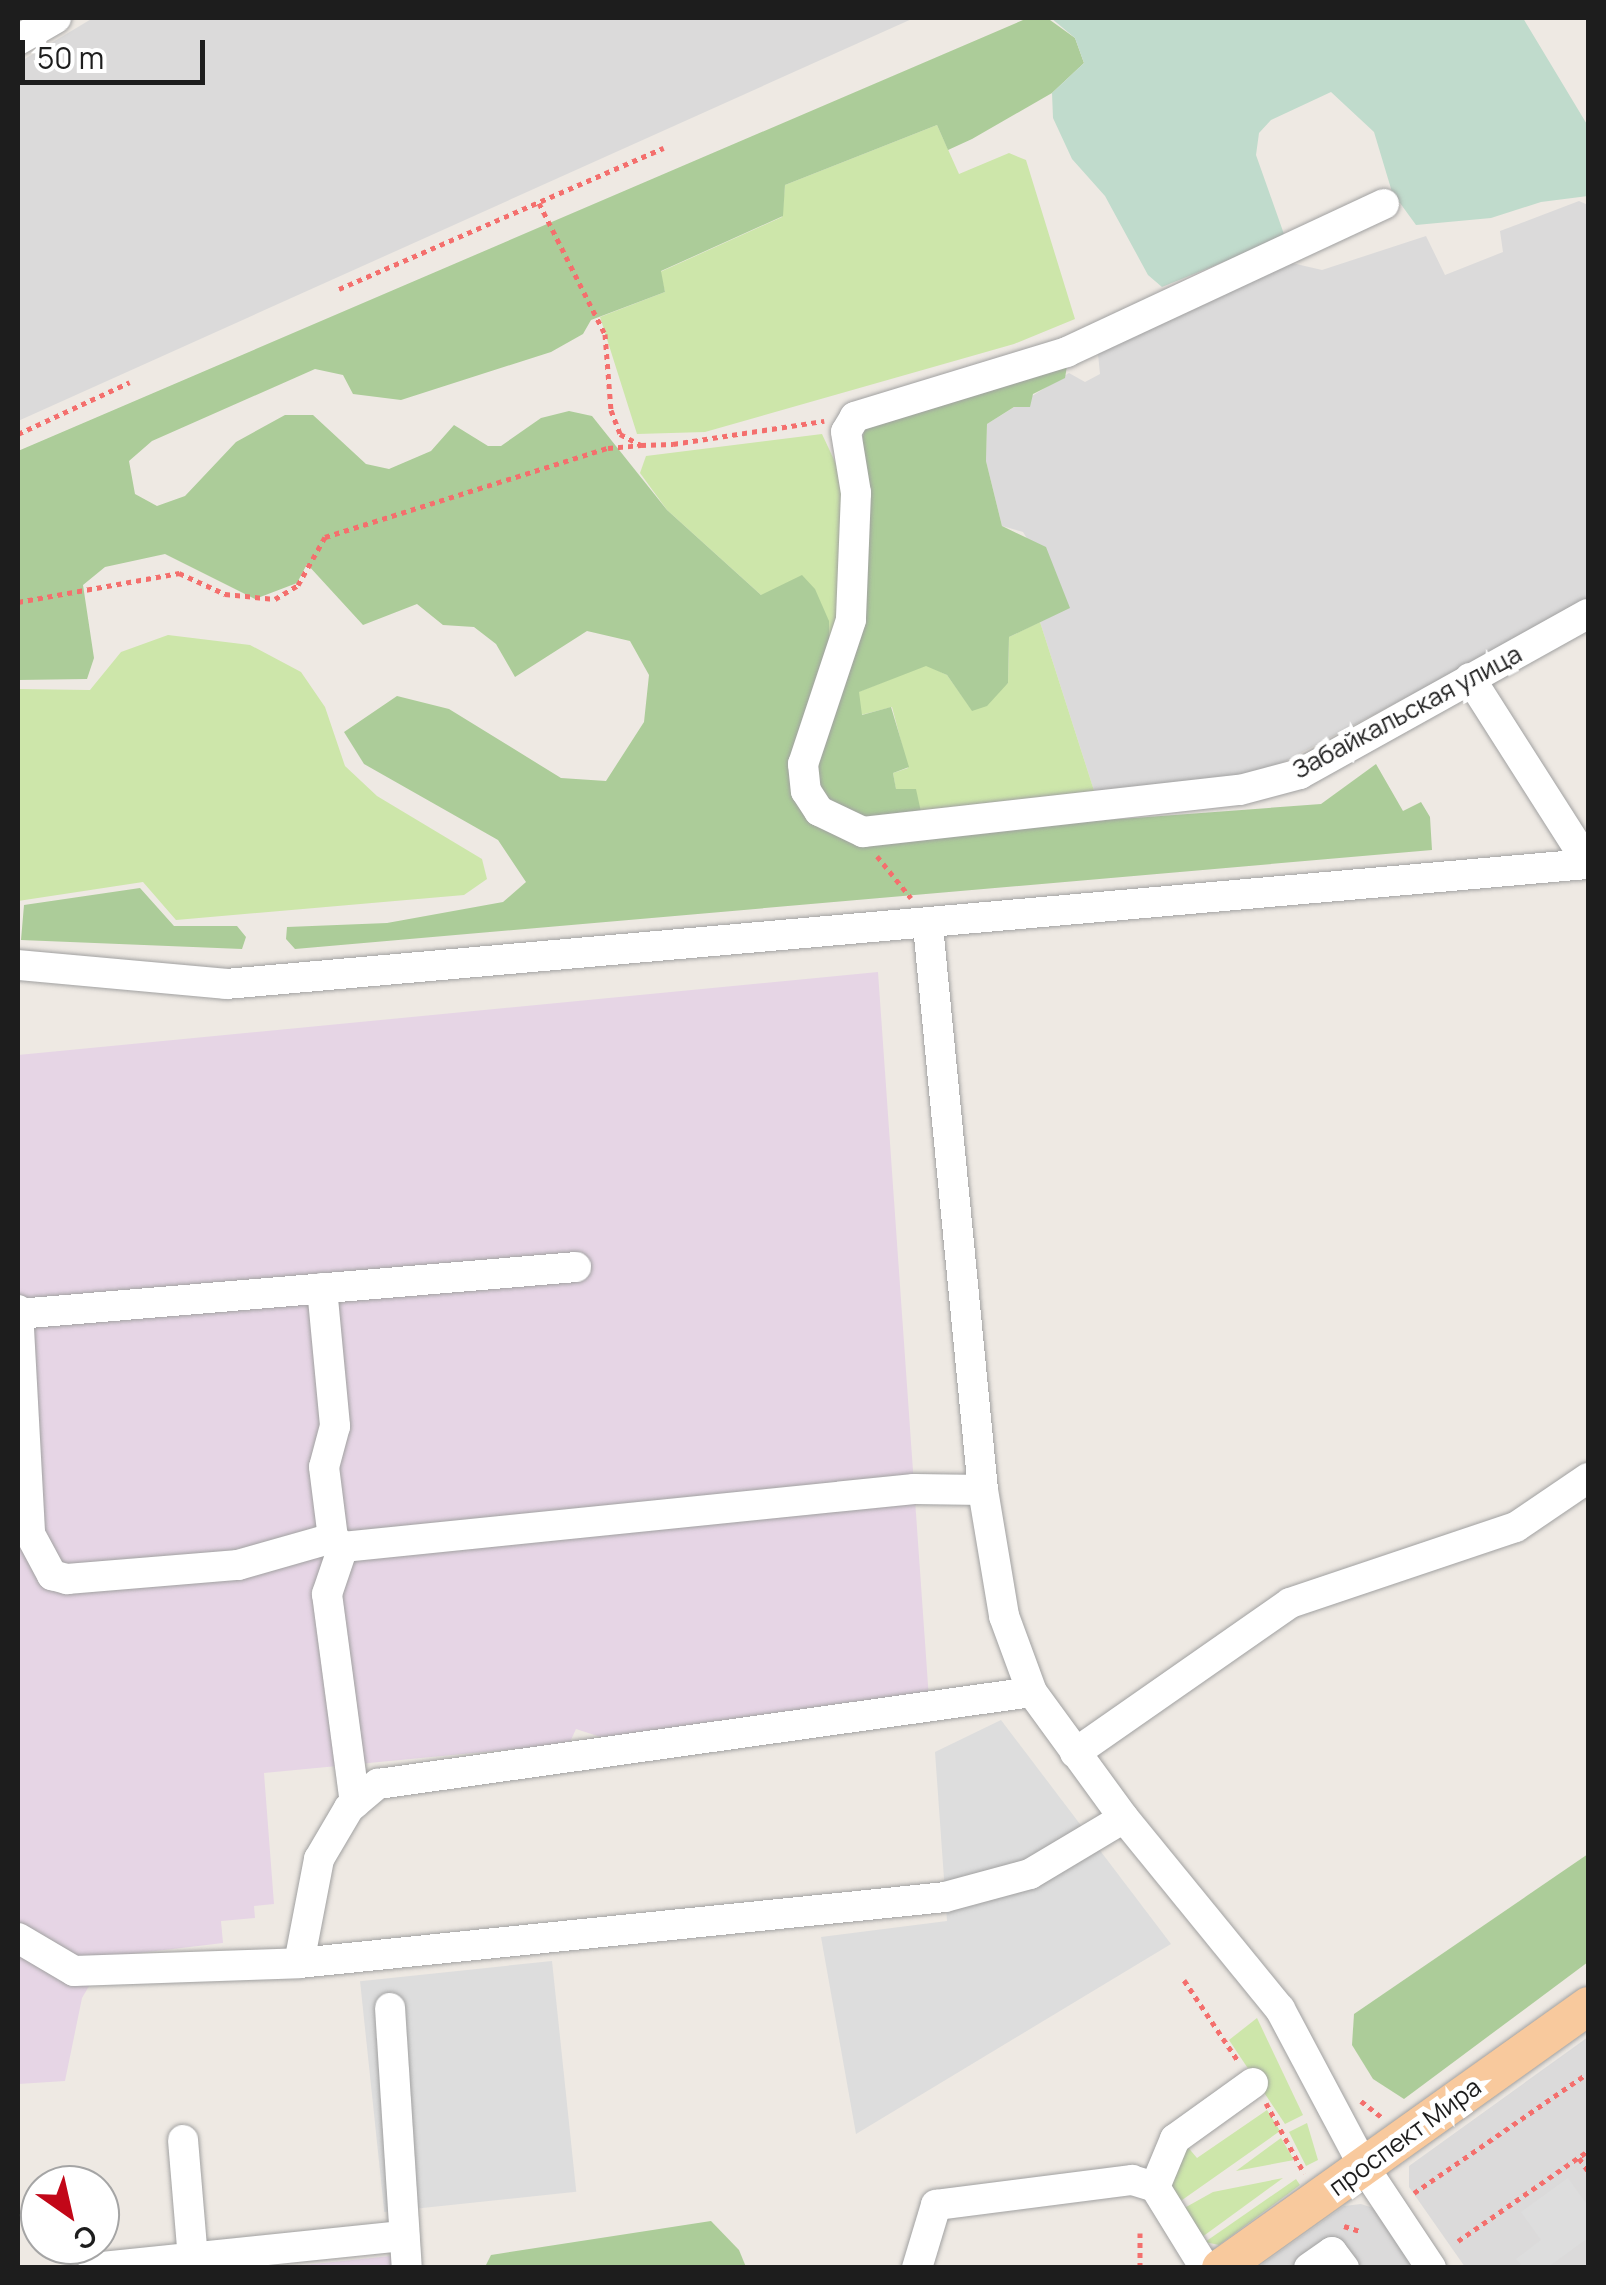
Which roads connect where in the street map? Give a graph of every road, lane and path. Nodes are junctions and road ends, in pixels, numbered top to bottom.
1 (56, 18) edge
2 (18, 40) edge
3 (664, 148) dead end
4 (539, 203) junction
5 (1384, 204) dead end
6 (340, 289) dead end
7 (130, 382) dead end
8 (855, 417) junction
9 (18, 434) edge
10 (642, 445) junction
11 (18, 602) edge
12 (1588, 614) edge
13 (1470, 678) junction
14 (863, 832) junction
15 (1588, 863) edge
16 (928, 926) junction
17 (18, 966) edge
18 (576, 1266) dead end
19 (322, 1288) junction
20 (18, 1313) edge
21 (1588, 1478) edge
22 (982, 1490) junction
23 (338, 1542) junction
24 (1032, 1692) junction
25 (1075, 1753) junction
26 (355, 1804) junction
27 (1124, 1818) junction
28 (18, 1938) edge
29 (298, 1962) junction
30 (1588, 2006) edge
31 (390, 2008) dead end
32 (1588, 2073) edge
33 (1253, 2083) dead end
34 (1347, 2089) dead end
35 (183, 2140) dead end
36 (1400, 2141) junction
37 (1588, 2151) edge
38 (1578, 2158) junction
39 (1364, 2167) junction
40 (1588, 2172) edge
41 (1155, 2187) junction
42 (1406, 2200) dead end
43 (1140, 2233) dead end
44 (404, 2236) junction
45 (1458, 2241) dead end
46 (193, 2258) junction
47 (93, 2268) edge
48 (407, 2268) edge
49 (916, 2268) edge
50 (1140, 2268) edge
51 (1205, 2268) edge
52 (1222, 2268) edge
53 (1309, 2268) edge
54 (1344, 2268) edge
55 (1431, 2268) edge

1 - 2 street
3 - 4 path
4 - 6 path
4 - 10 path
5 - 8 street
7 - 9 path
8 - 10 path
8 - 14 street
10 - 11 path
12 - 13 street, Забайкальская улица
13 - 14 street, Забайкальская улица
13 - 15 street
14 - 16 path
15 - 16 street
16 - 17 street
16 - 22 street
18 - 19 street
19 - 20 street
19 - 23 street
20 - 23 street
21 - 25 street
22 - 23 street
22 - 24 street
23 - 26 street
24 - 25 street
24 - 26 street
25 - 27 street
26 - 29 street
27 - 29 street
27 - 39 street
28 - 29 street
30 - 36 main road, проспект Мира
31 - 44 street
32 - 42 path
33 - 41 street
34 - 36 path
35 - 46 street
36 - 39 main road, проспект Мира
37 - 38 path
38 - 40 path
38 - 45 path
39 - 52 main road, проспект Мира
39 - 55 street
41 - 49 street
41 - 51 street
43 - 50 path
44 - 46 street
44 - 48 street
46 - 47 street
53 - 54 street

